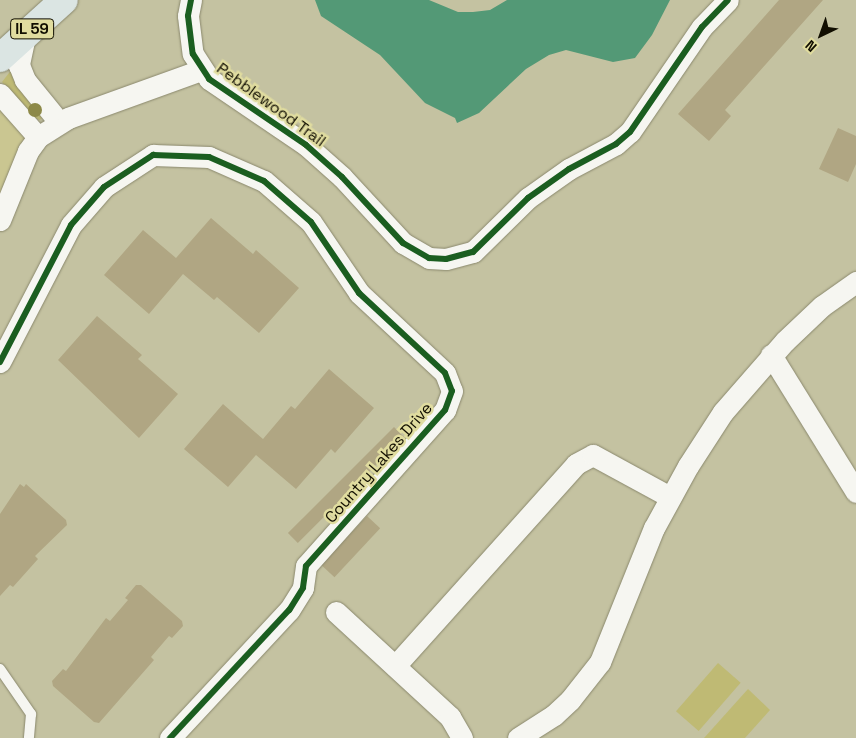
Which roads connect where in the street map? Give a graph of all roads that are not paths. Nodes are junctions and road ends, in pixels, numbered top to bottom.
1 (64, 0) edge
2 (191, 0) edge
3 (728, 0) edge
4 (24, 36) junction
5 (0, 58) edge
6 (201, 70) junction
7 (0, 94) edge
8 (59, 122) junction
9 (38, 137) junction
10 (0, 220) edge
11 (856, 282) edge
12 (771, 355) junction
13 (0, 362) edge
14 (856, 492) edge
15 (670, 497) junction
16 (336, 612) dead end
17 (395, 666) junction
18 (0, 669) edge
19 (29, 738) edge
20 (170, 738) edge
21 (462, 738) edge
22 (518, 738) edge

1 - 4 main road, IL 59
2 - 6 street, Pebblewood Trail
3 - 6 street, Pebblewood Trail
4 - 5 main road, IL 59
4 - 8 street
6 - 8 street, Pebblewood Trail
7 - 9 street
8 - 9 street, Pebblewood Trail
9 - 10 street
11 - 12 street
12 - 14 street
12 - 15 street
13 - 20 street, Country Lakes Drive
15 - 17 street
15 - 22 street
16 - 17 street
17 - 21 street
18 - 19 lane

